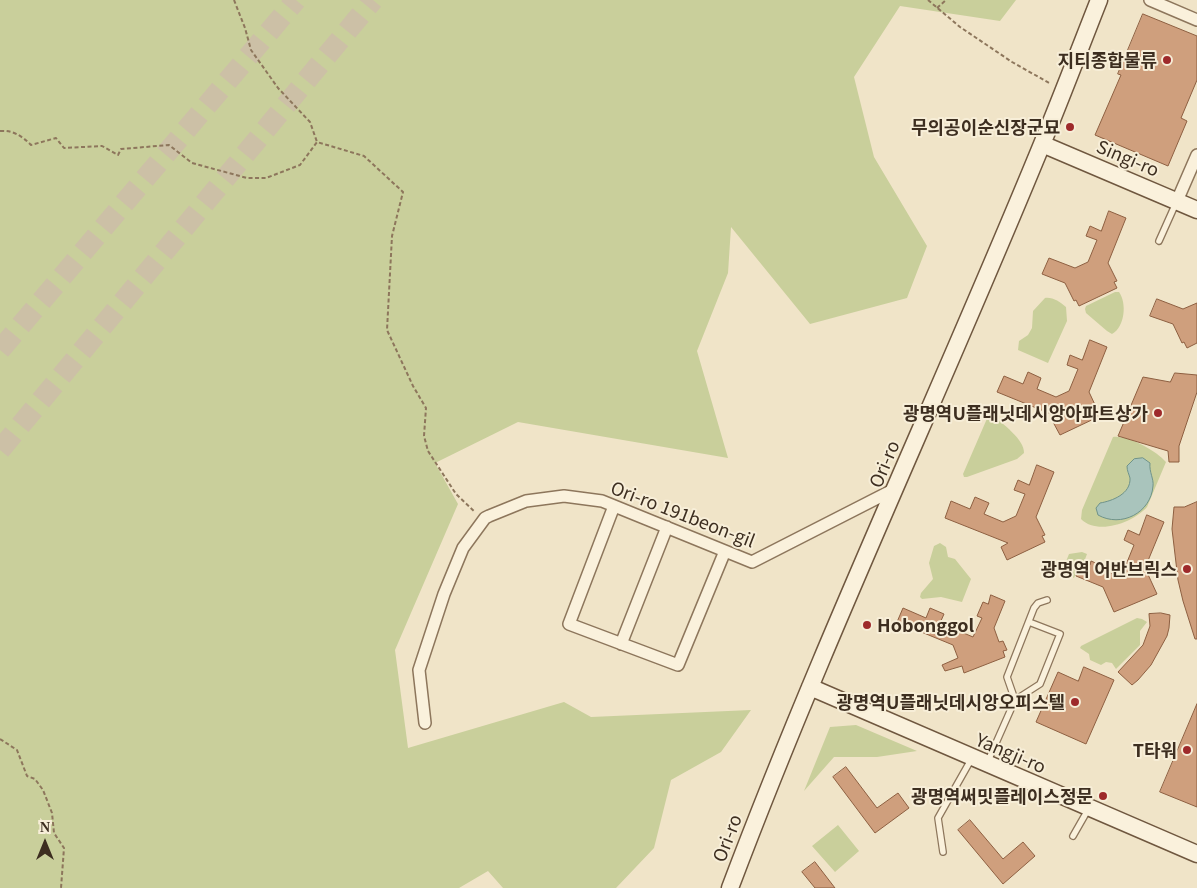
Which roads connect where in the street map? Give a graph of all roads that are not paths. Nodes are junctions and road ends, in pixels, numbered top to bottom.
1 (1099, 0) edge
2 (1150, 0) edge
3 (1197, 20) edge
4 (1042, 144) junction
5 (1197, 155) edge
6 (1176, 201) junction
7 (1197, 210) edge
8 (1158, 241) dead end
9 (895, 488) junction
10 (614, 506) junction
11 (668, 527) junction
12 (725, 551) junction
13 (1046, 600) dead end
14 (1029, 622) junction
15 (621, 644) junction
16 (810, 688) junction
17 (1015, 700) junction
18 (425, 723) dead end
19 (979, 761) junction
20 (1089, 808) junction
21 (1073, 836) dead end
22 (943, 852) dead end
23 (1197, 854) edge
24 (730, 888) edge

1 - 4 main road, Ori-ro
2 - 3 street
4 - 6 main road, Singi-ro
4 - 9 main road, Ori-ro
5 - 6 street
6 - 7 main road, Singi-ro
6 - 8 lane
9 - 12 street, Ori-ro 191beon-gil
9 - 16 main road, Ori-ro
10 - 11 street, Ori-ro 191beon-gil
10 - 15 street
10 - 18 street, Ori-ro 191beon-gil
11 - 12 street, Ori-ro 191beon-gil
11 - 15 street
12 - 15 street
13 - 14 lane
14 - 17 lane
14 - 17 lane
16 - 19 main road, Yangji-ro
16 - 24 main road, Ori-ro
17 - 19 lane
19 - 20 main road, Yangji-ro
19 - 22 lane
20 - 21 lane
20 - 23 main road, Yangji-ro

